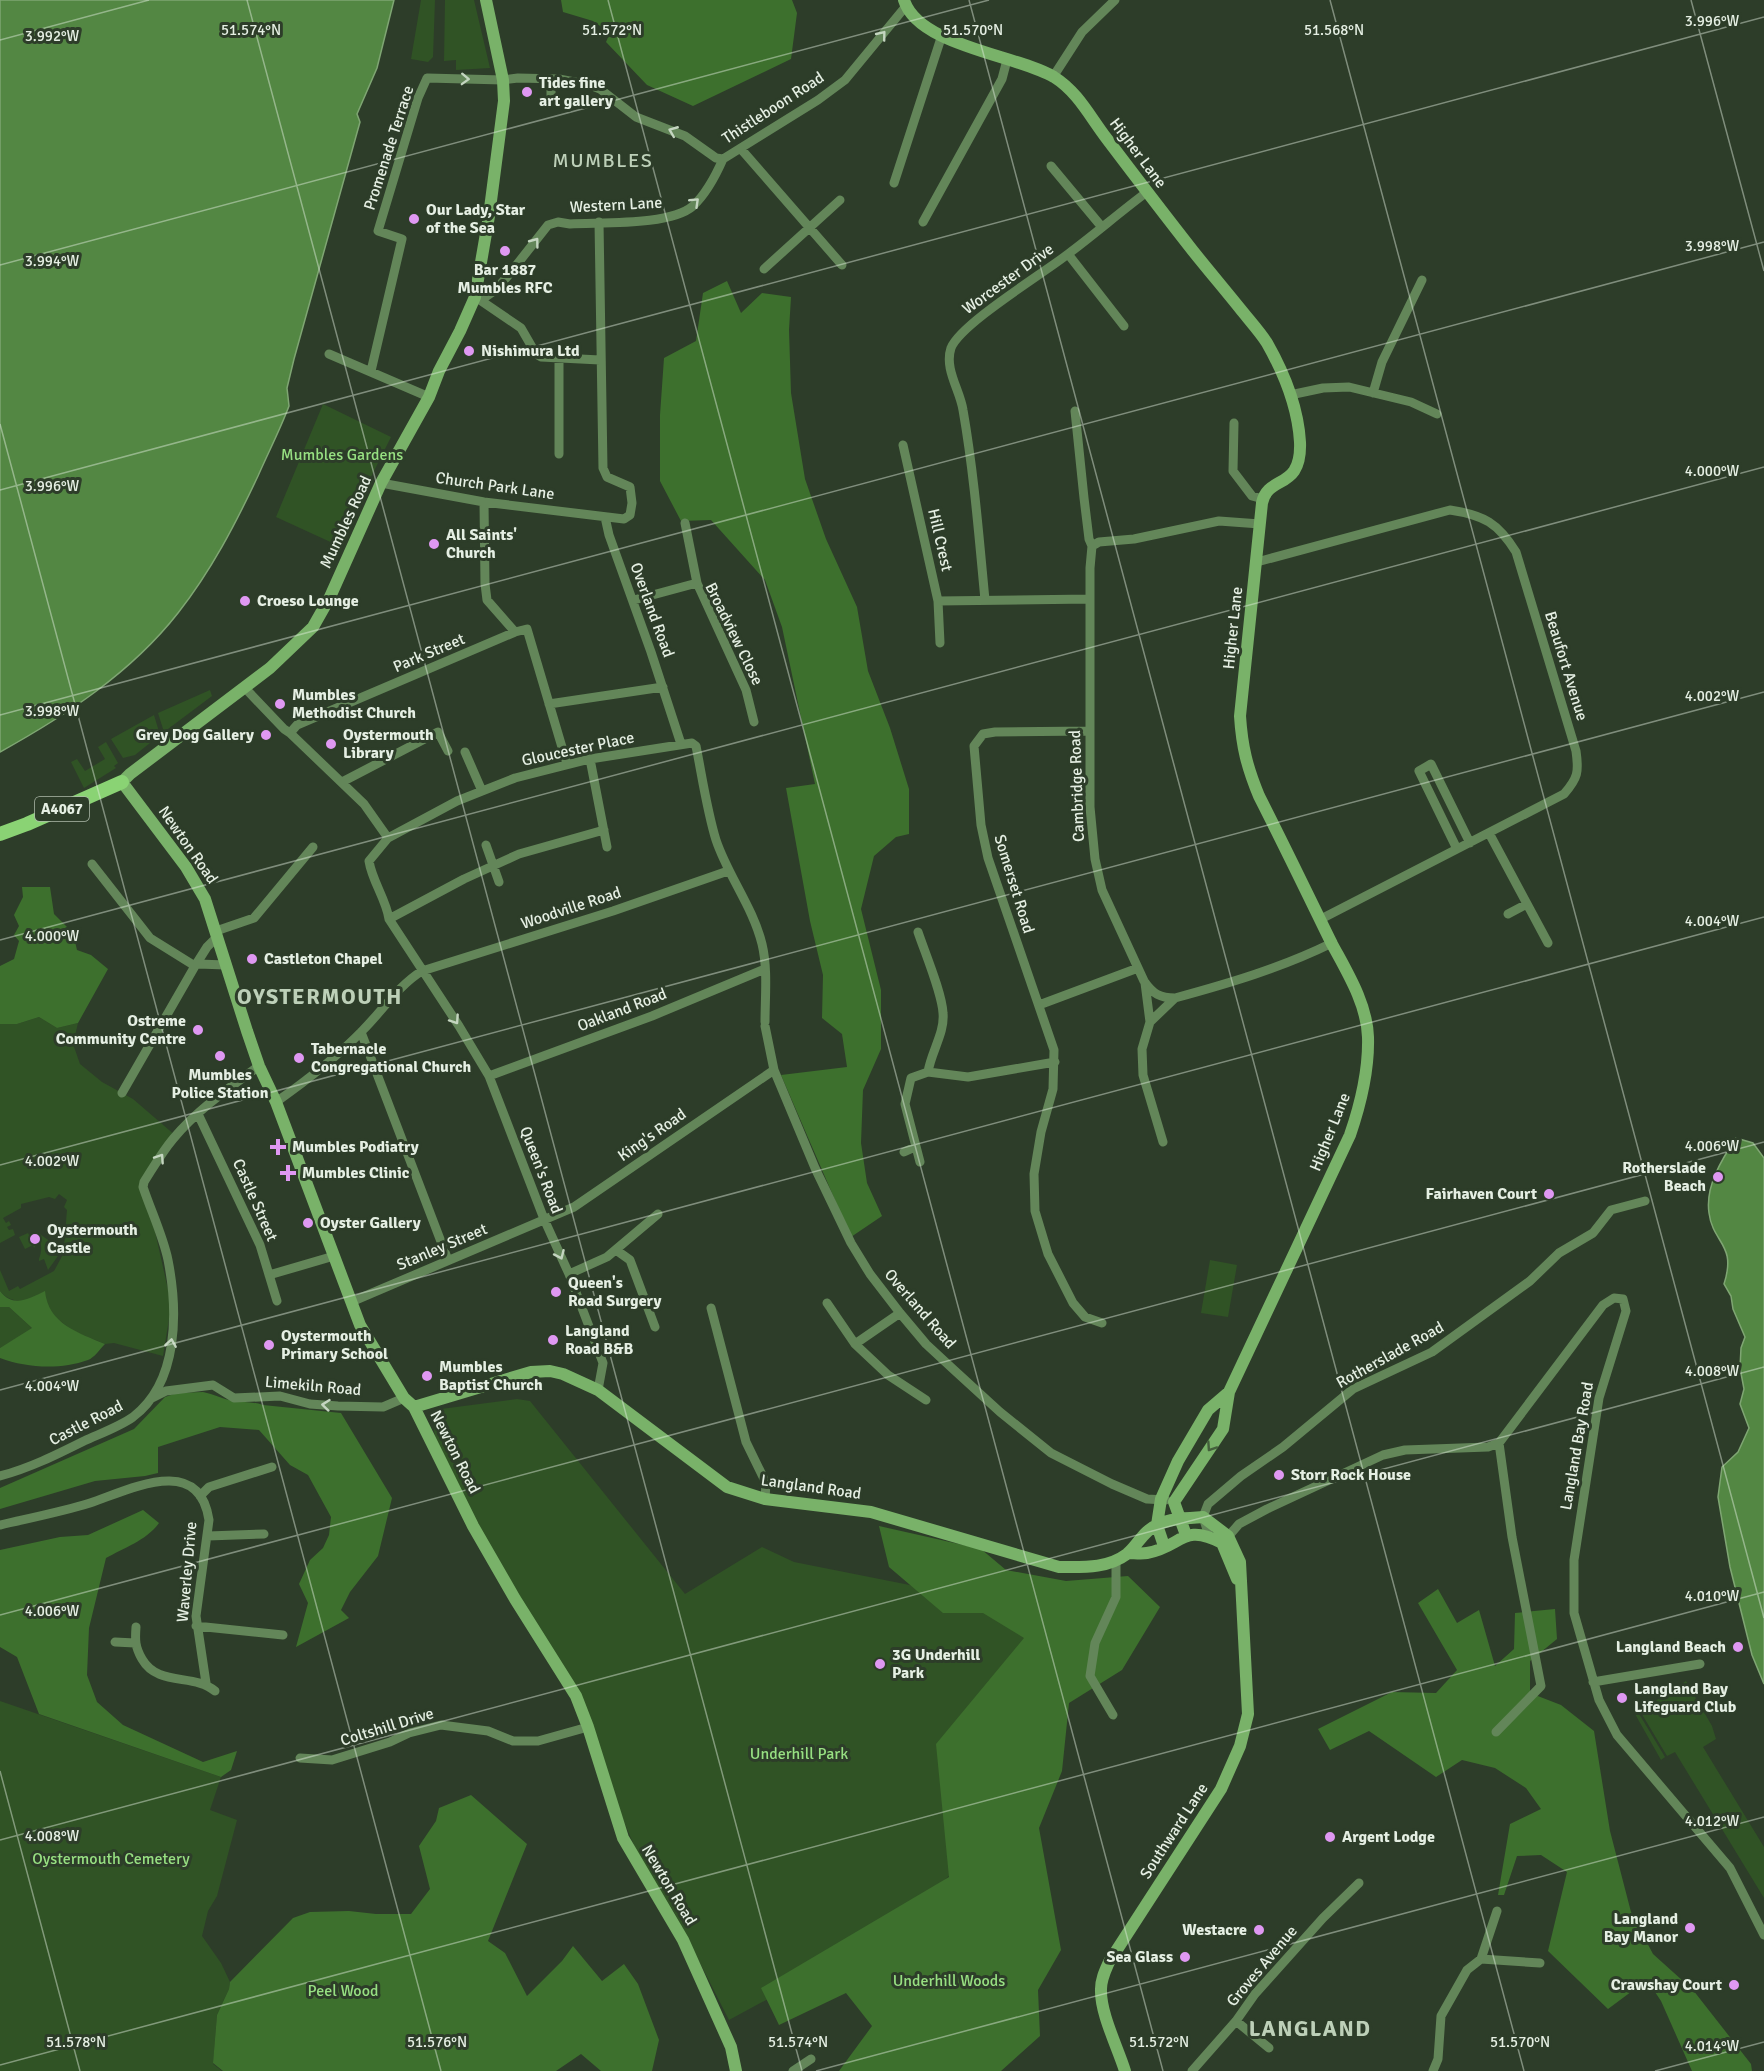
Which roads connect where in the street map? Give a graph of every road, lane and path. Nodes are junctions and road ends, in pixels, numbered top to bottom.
1 (486, 0) edge
2 (1115, 0) edge
3 (905, 3) edge
4 (942, 35) junction
5 (1007, 60) junction
6 (1053, 77) junction
7 (503, 80) junction
8 (551, 80) junction
9 (551, 100) dead end
10 (741, 149) junction
11 (723, 159) junction
12 (1051, 166) dead end
13 (894, 183) dead end
14 (1147, 192) junction
15 (938, 197) junction
16 (840, 200) dead end
17 (948, 203) dead end
18 (599, 222) junction
19 (923, 222) dead end
20 (1101, 226) junction
21 (809, 228) junction
22 (1068, 254) junction
23 (842, 265) dead end
24 (764, 268) dead end
25 (1422, 280) dead end
26 (478, 299) junction
27 (1125, 326) dead end
28 (329, 354) dead end
29 (559, 360) junction
30 (600, 360) junction
31 (371, 371) junction
32 (1373, 393) junction
33 (1290, 396) junction
34 (429, 397) junction
35 (1075, 411) dead end
36 (1437, 414) dead end
37 (1234, 423) dead end
38 (903, 445) dead end
39 (559, 454) dead end
40 (381, 483) junction
41 (1263, 498) junction
42 (484, 502) junction
43 (605, 517) junction
44 (685, 523) dead end
45 (1260, 524) junction
46 (1092, 546) junction
47 (1257, 562) junction
48 (697, 583) junction
49 (1090, 599) junction
50 (634, 600) junction
51 (985, 600) junction
52 (938, 601) junction
53 (515, 632) junction
54 (940, 643) dead end
55 (244, 687) junction
56 (663, 687) junction
57 (549, 704) junction
58 (754, 722) dead end
59 (1090, 730) junction
60 (290, 732) junction
61 (681, 744) junction
62 (448, 751) dead end
63 (465, 752) dead end
64 (590, 759) junction
65 (567, 764) junction
66 (122, 782) junction
67 (342, 782) junction
68 (482, 791) junction
69 (604, 830) junction
70 (1489, 833) junction
71 (0, 834) edge
72 (388, 838) junction
73 (1470, 843) junction
74 (486, 845) dead end
75 (313, 847) dead end
76 (607, 848) dead end
77 (1457, 849) junction
78 (92, 864) dead end
79 (493, 865) junction
80 (728, 871) junction
81 (499, 882) dead end
82 (1527, 904) junction
83 (1508, 914) dead end
84 (390, 919) junction
85 (1321, 919) junction
86 (918, 932) dead end
87 (217, 934) junction
88 (1332, 943) junction
89 (1548, 943) dead end
90 (197, 965) junction
91 (226, 965) junction
92 (1138, 968) junction
93 (765, 969) junction
94 (422, 971) junction
95 (1144, 981) junction
96 (1175, 998) junction
97 (1039, 1005) junction
98 (1150, 1022) junction
99 (361, 1032) junction
100 (1055, 1062) junction
101 (259, 1066) junction
102 (774, 1070) junction
103 (928, 1072) junction
104 (489, 1076) junction
105 (122, 1093) dead end
106 (276, 1102) junction
107 (198, 1114) junction
108 (1163, 1142) dead end
109 (915, 1147) junction
110 (904, 1152) dead end
111 (920, 1162) dead end
112 (1645, 1201) dead end
113 (658, 1214) dead end
114 (544, 1219) junction
115 (616, 1251) junction
116 (334, 1256) junction
117 (448, 1260) junction
118 (569, 1274) junction
119 (269, 1275) junction
120 (277, 1301) dead end
121 (351, 1302) junction
122 (827, 1303) dead end
123 (711, 1308) dead end
124 (900, 1313) junction
125 (1102, 1323) dead end
126 (655, 1327) dead end
127 (855, 1344) junction
128 (598, 1390) junction
129 (1229, 1392) junction
130 (152, 1398) junction
131 (404, 1398) junction
132 (926, 1400) dead end
133 (414, 1407) junction
134 (1499, 1443) junction
135 (272, 1467) dead end
136 (0, 1476) edge
137 (200, 1496) junction
138 (765, 1499) junction
139 (1161, 1499) junction
140 (1174, 1502) junction
141 (1203, 1517) junction
142 (1179, 1520) junction
143 (0, 1525) edge
144 (1157, 1525) junction
145 (264, 1534) dead end
146 (1186, 1535) junction
147 (208, 1536) junction
148 (1209, 1536) junction
149 (1225, 1540) junction
150 (1164, 1546) junction
151 (1128, 1553) junction
152 (1116, 1560) junction
153 (196, 1626) junction
154 (136, 1627) dead end
155 (283, 1635) dead end
156 (115, 1642) dead end
157 (135, 1643) junction
158 (1700, 1664) dead end
159 (1593, 1682) junction
160 (206, 1683) junction
161 (216, 1691) dead end
162 (1113, 1715) dead end
163 (588, 1727) junction
164 (1496, 1732) dead end
165 (300, 1758) dead end
166 (1359, 1883) dead end
167 (1497, 1911) dead end
168 (1764, 1935) edge
169 (1481, 1959) junction
170 (1540, 1963) dead end
171 (1236, 2021) junction
172 (1269, 2048) dead end
173 (811, 2059) dead end
174 (736, 2071) edge
175 (793, 2071) edge
176 (1125, 2071) edge
177 (1192, 2071) edge
178 (1433, 2071) edge

1 - 7 main road, Mumbles Road
2 - 6 street
3 - 4 main road, Higher Lane
10 -> 3 street, Thistleboon Road
4 - 5 main road, Higher Lane
4 - 13 street
5 - 6 main road, Higher Lane
5 - 15 street
6 - 14 main road, Higher Lane
7 - 8 street, Promenade Terrace
7 - 26 main road, Mumbles Road
31 -> 7 street, Promenade Terrace
8 - 9 street
11 -> 8 street, Promenade Terrace
10 - 11 street, Thistleboon Road
10 - 21 street
18 -> 11 street, Western Lane
12 - 20 street
14 - 20 street, Worcester Drive
14 - 33 main road, Higher Lane
15 - 17 street
15 - 19 street
16 - 21 street
26 -> 18 street, Western Lane
18 - 30 street
20 - 22 street, Worcester Drive
21 - 23 street
21 - 24 street
22 - 27 street
22 - 51 street, Worcester Drive
25 - 32 street
26 - 29 street
26 - 34 main road, Mumbles Road
28 - 31 street
29 - 30 street
29 - 39 street
30 - 43 street
31 - 34 street
32 - 33 street
32 - 36 street
33 - 41 main road, Higher Lane
34 - 40 main road, Mumbles Road
35 - 46 street, Cambridge Road
37 - 41 street
38 - 52 street, Hill Crest
40 - 42 street, Church Park Lane
40 - 55 main road, Mumbles Road
41 - 45 main road, Higher Lane
42 - 43 street, Church Park Lane
42 - 53 street
43 - 50 street, Overland Road
44 - 48 street
45 - 46 street
45 - 47 main road, Higher Lane
46 - 49 street, Cambridge Road
47 - 70 street, Beaufort Avenue
47 - 85 main road, Higher Lane
48 - 50 street, Broadview Close
48 - 58 street, Broadview Close
49 - 51 street
49 - 59 street, Cambridge Road
50 - 56 street, Overland Road
51 - 52 street
52 - 54 street, Hill Crest
53 - 57 street
53 - 60 street, Park Street
55 - 60 street
55 - 66 main road, Mumbles Road
56 - 57 street
56 - 61 street, Overland Road
57 - 65 street
59 - 92 street, Cambridge Road
59 - 97 street, Somerset Road
60 - 67 street
61 - 64 street, Gloucester Place
61 - 80 street, Overland Road
62 - 67 street
63 - 68 street
64 - 65 street, Gloucester Place
64 - 69 street
65 - 68 street, Gloucester Place
66 - 71 main road, Mumbles Road / A4067
66 - 87 main road, Newton Road
67 - 72 street
68 - 72 street, Gloucester Place
69 - 76 street
69 - 79 street
70 - 73 street, Beaufort Avenue
70 - 82 street
72 - 84 street, Queen's Road
73 - 77 street, Beaufort Avenue
73 - 77 street
74 - 79 street
75 - 87 street
77 - 85 street, Beaufort Avenue
78 - 90 street
79 - 81 street
79 - 84 street
80 - 93 street, Overland Road
80 - 94 street, Woodville Road
82 - 83 street
82 - 89 street
84 - 94 street, Queen's Road
85 - 88 main road, Higher Lane
86 - 103 street
87 - 90 street
87 - 91 main road, Newton Road
88 - 96 street
88 - 129 main road, Higher Lane
90 - 91 street
90 - 105 street
91 - 101 main road, Newton Road
92 - 95 street, Cambridge Road
92 - 97 street
93 - 102 street, Overland Road
93 - 104 street, Oakland Road
94 - 99 street
94 -> 104 street, Queen's Road
95 - 96 street, Cambridge Road
95 - 98 street
96 - 98 street
97 - 100 street, Somerset Road
98 - 108 street
99 - 106 street
99 - 117 street
100 - 103 street
100 - 125 street, Somerset Road
101 - 106 main road, Newton Road
101 - 107 street, Castle Road
102 - 114 street, King's Road
102 - 124 street, Overland Road
103 - 109 street
104 - 114 street, Queen's Road
106 - 116 main road, Newton Road
107 - 119 street, Castle Street
130 -> 107 street, Castle Road
109 - 110 street
109 - 111 street
112 - 141 street, Rotherslade Road
113 - 115 street
114 - 117 street, Stanley Street
114 -> 118 street, Queen's Road
115 - 118 street
115 - 126 street
116 - 119 street
116 - 121 main road, Newton Road
117 - 121 street, Stanley Street
118 - 128 street, Queen's Road
119 - 120 street, Castle Street
121 - 131 main road, Newton Road
122 - 127 street
123 - 138 street
124 - 127 street
124 - 139 street, Overland Road
127 - 132 street
128 - 133 main road, Langland Road
128 - 138 main road, Langland Road
129 - 139 main road, Higher Lane
129 -> 140 main road, Higher Lane
131 -> 130 street, Limekiln Road
130 - 136 street, Castle Road
131 - 133 main road, Newton Road
133 - 163 main road, Newton Road
134 - 149 street
134 - 159 street, Langland Bay Road
134 - 164 street
135 - 137 street
137 - 143 street
137 - 147 street, Waverley Drive
138 - 152 main road, Langland Road
139 - 140 street, Overland Road
139 - 144 main road, Higher Lane
140 - 142 main road
141 - 142 main road, Langland Road
141 - 148 street
141 - 149 main road
142 - 144 main road, Langland Road
142 - 146 main road
144 - 150 main road, Higher Lane
144 - 151 main road, Langland Road
145 - 147 street
146 - 148 main road, Langland Road
146 - 150 main road, Langland Road
147 - 153 street, Waverley Drive
148 - 149 main road, Langland Road
149 - 176 main road, Southward Lane
150 - 151 main road, Langland Road
151 - 152 main road, Langland Road
152 - 162 street
153 - 155 street
153 - 160 street, Waverley Drive
154 - 157 street
156 - 157 street
157 - 160 street
158 - 159 street
159 - 168 street, Langland Bay Road
160 - 161 street
163 - 165 street, Coltshill Drive
163 - 174 main road, Newton Road
166 - 171 street, Groves Avenue
167 - 169 street
169 - 170 street
169 - 178 street
171 - 172 street
171 - 177 street, Groves Avenue
173 - 175 street

